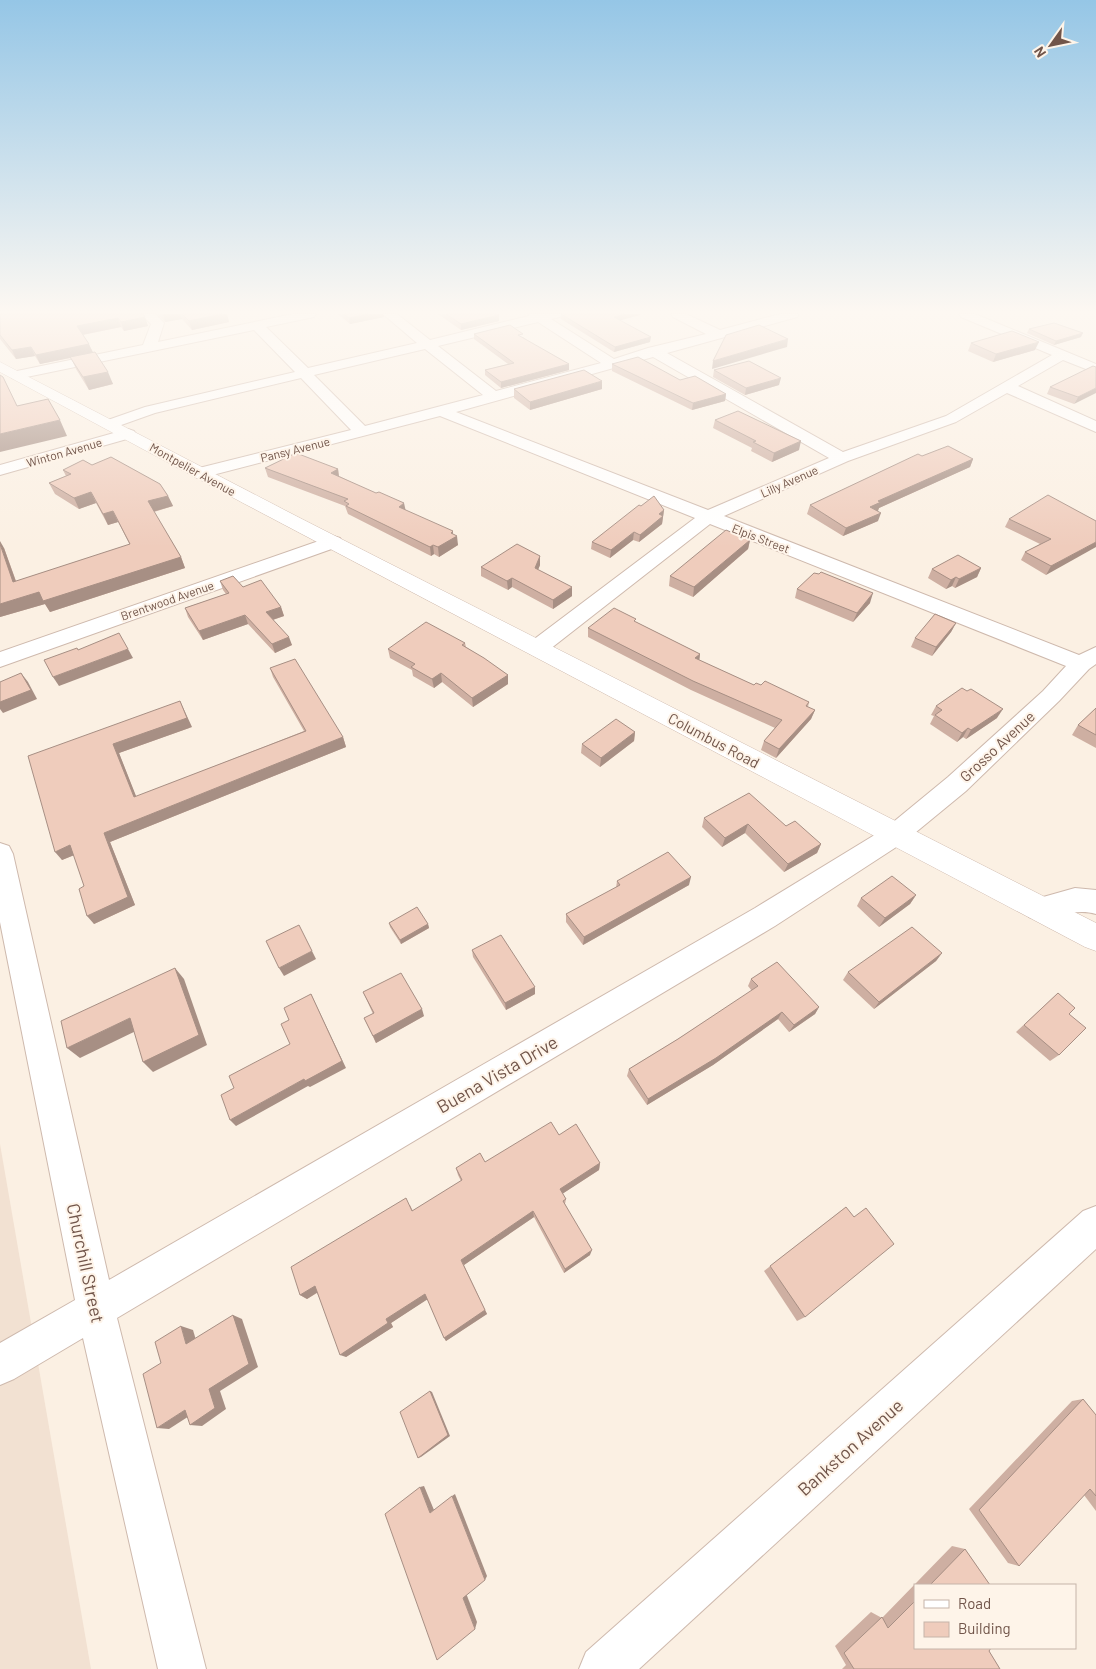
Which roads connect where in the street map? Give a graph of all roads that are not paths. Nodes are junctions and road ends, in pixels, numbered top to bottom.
1 (49, 392) edge
2 (226, 392) edge
3 (324, 392) edge
4 (488, 392) edge
5 (508, 392) edge
6 (725, 392) edge
7 (998, 392) edge
8 (1018, 392) edge
9 (493, 396) junction
10 (441, 411) junction
11 (110, 424) junction
12 (1096, 427) edge
13 (362, 432) junction
14 (128, 434) junction
15 (842, 458) junction
16 (0, 470) edge
17 (201, 473) junction
18 (708, 517) junction
19 (334, 542) junction
20 (537, 648) junction
21 (1089, 659) edge
22 (0, 660) edge
23 (895, 835) junction
24 (0, 854) edge
25 (1096, 902) edge
26 (1039, 909) junction
27 (1096, 938) edge
28 (1096, 1224) edge
29 (96, 1309) junction
30 (0, 1365) edge
31 (182, 1669) edge
32 (602, 1669) edge

1 - 11 street, Montpelier Avenue
2 - 11 street
3 - 13 street
4 - 9 street
5 - 9 street, Pansy Avenue
6 - 15 street
7 - 15 street, Lilly Avenue
8 - 12 street
9 - 10 street, Pansy Avenue
10 - 13 street, Pansy Avenue
10 - 18 street, Elpis Street
11 - 14 street, Montpelier Avenue
13 - 17 street, Pansy Avenue
14 - 16 street, Winton Avenue
14 - 17 street, Montpelier Avenue
15 - 18 street, Lilly Avenue
17 - 19 street, Montpelier Avenue
18 - 20 street, Lilly Avenue
18 - 21 street, Elpis Street
19 - 20 street, Columbus Road
19 - 22 street, Brentwood Avenue
20 - 23 street, Columbus Road
21 - 23 street, Grosso Avenue
23 - 26 street, Columbus Road
23 - 29 street, Buena Vista Drive
24 - 29 street, Churchill Street
25 - 26 street
26 - 27 street, Columbus Road
28 - 32 street, Bankston Avenue
29 - 30 street, Buena Vista Drive
29 - 31 street, Churchill Street

